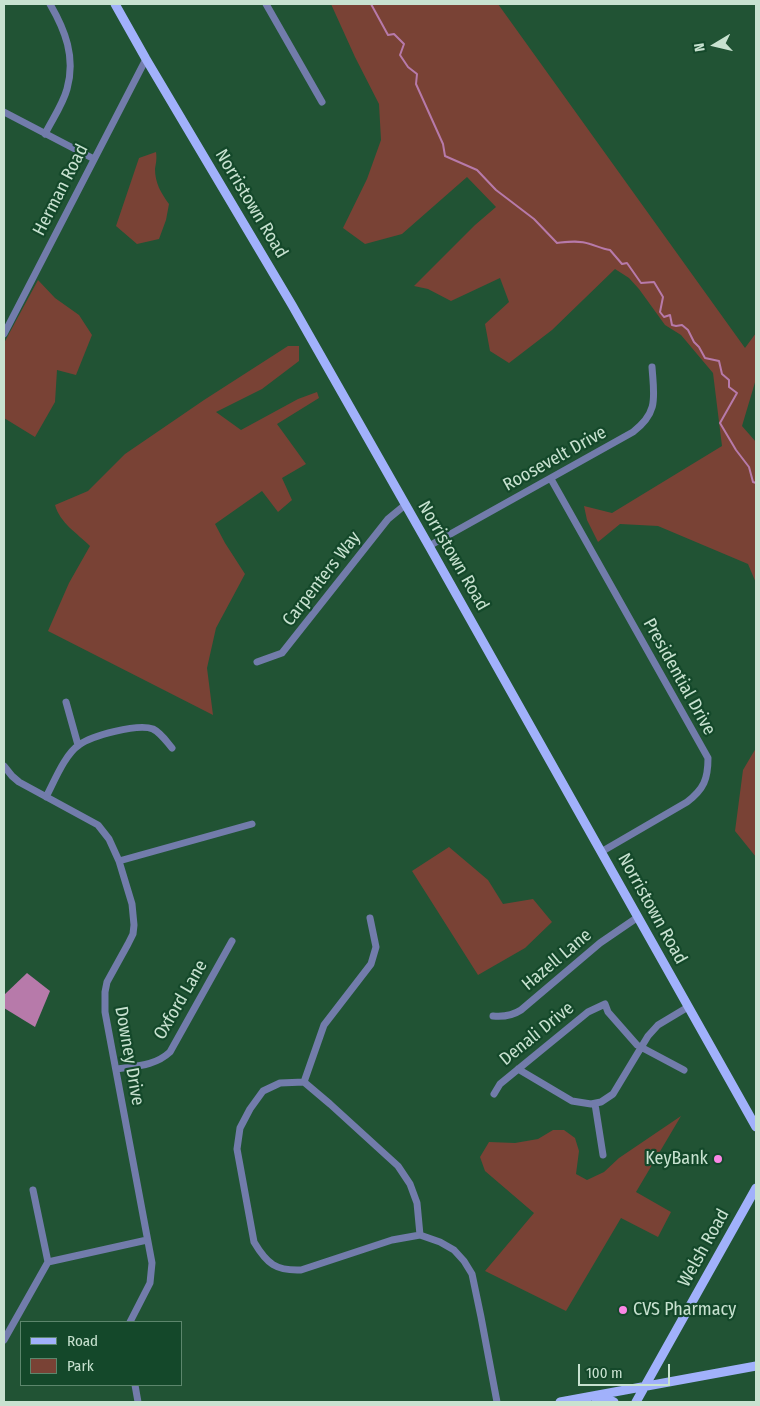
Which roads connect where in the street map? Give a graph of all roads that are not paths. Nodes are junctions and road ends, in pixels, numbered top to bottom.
1 (50, 4) edge
2 (115, 4) edge
3 (266, 4) edge
4 (146, 59) junction
5 (322, 102) dead end
6 (4, 112) edge
7 (45, 134) junction
8 (94, 159) junction
9 (4, 334) edge
10 (652, 367) dead end
11 (551, 479) junction
12 (405, 505) junction
13 (429, 546) junction
14 (257, 662) dead end
15 (66, 702) dead end
16 (78, 745) junction
17 (172, 748) dead end
18 (4, 766) edge
19 (46, 797) junction
20 (252, 824) dead end
21 (601, 852) junction
22 (119, 861) junction
23 (638, 917) junction
24 (370, 918) dead end
25 (232, 941) dead end
26 (688, 1007) junction
27 (494, 1016) dead end
28 (641, 1048) junction
29 (117, 1069) junction
30 (518, 1069) junction
31 (684, 1070) dead end
32 (304, 1082) junction
33 (494, 1094) dead end
34 (595, 1104) junction
35 (747, 1110) junction
36 (756, 1121) edge
37 (756, 1127) edge
38 (603, 1155) dead end
39 (756, 1188) edge
40 (33, 1190) dead end
41 (420, 1235) junction
42 (147, 1240) junction
43 (48, 1262) junction
44 (131, 1321) edge
45 (4, 1340) edge
46 (756, 1366) edge
47 (135, 1386) edge
48 (644, 1387) junction
49 (573, 1400) junction
50 (138, 1402) edge
51 (498, 1402) edge
52 (560, 1402) edge
53 (614, 1402) edge
54 (636, 1402) edge

1 - 7 street
2 - 4 main road, Norristown Road
3 - 5 street
4 - 8 street, Herman Road
4 - 12 main road, Norristown Road
6 - 7 street
7 - 8 street
8 - 9 street, Herman Road
10 - 11 street, Roosevelt Drive
11 - 13 street, Roosevelt Drive
11 - 21 street, Presidential Drive
12 - 13 main road, Norristown Road
12 - 14 street, Carpenters Way
13 - 21 main road, Norristown Road
15 - 16 street
16 - 17 street
16 - 19 street
18 - 19 street, Downey Drive
19 - 22 street, Downey Drive
20 - 22 street
21 - 23 main road, Norristown Road
22 - 29 street, Downey Drive
23 - 26 main road, Norristown Road
23 - 27 street, Hazell Lane
24 - 32 street
25 - 29 street, Oxford Lane
26 - 28 street
26 - 35 main road, Norristown Road
28 - 30 street, Denali Drive
28 - 31 street
28 - 34 street
29 - 42 street, Downey Drive
30 - 33 street, Denali Drive
30 - 34 street
32 - 41 street
32 - 41 street
34 - 38 street
35 - 36 main road
35 - 37 main road, Norristown Road
39 - 48 main road, Welsh Road
40 - 43 street
41 - 51 street
42 - 43 street
42 - 44 street, Downey Drive
43 - 45 street
46 - 48 main road
47 - 50 street
48 - 49 main road
48 - 54 main road, Welsh Road
49 - 52 main road
49 - 53 main road

